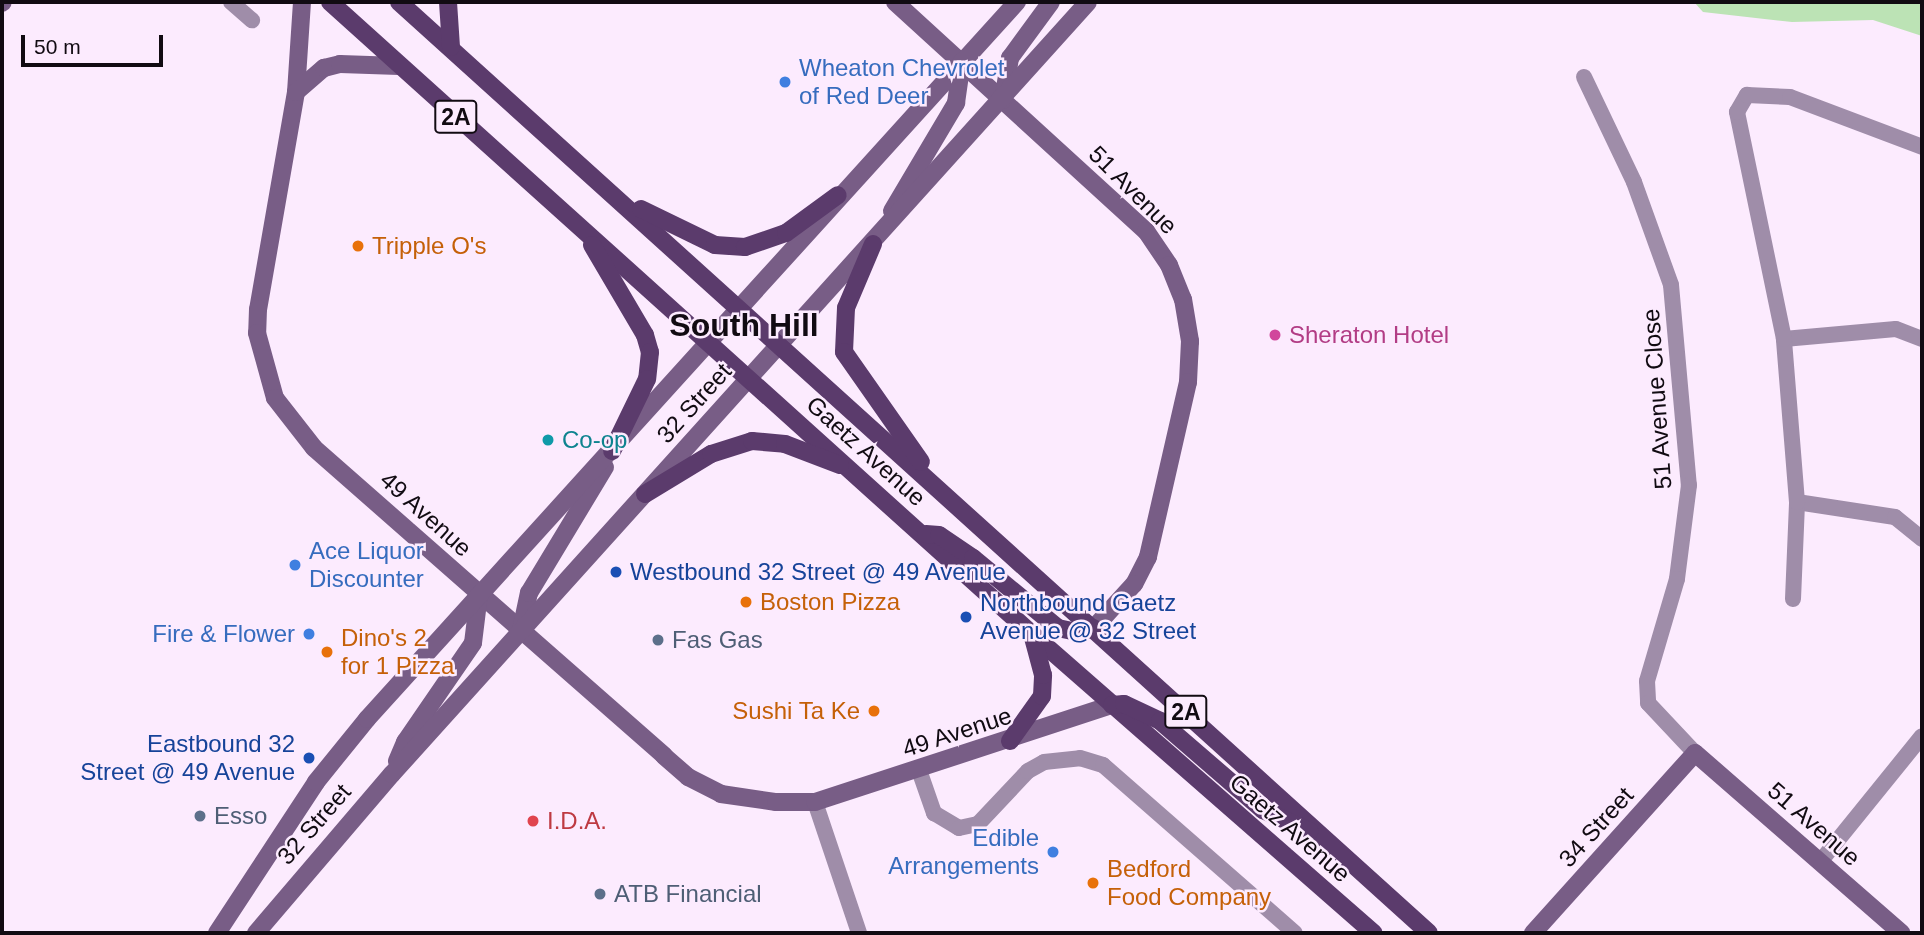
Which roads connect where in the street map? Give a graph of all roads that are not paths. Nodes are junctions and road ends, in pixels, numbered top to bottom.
1 (232, 2) edge
2 (302, 2) edge
3 (330, 2) edge
4 (399, 2) edge
5 (448, 2) edge
6 (895, 2) edge
7 (1017, 2) edge
8 (1051, 2) edge
9 (1088, 2) edge
10 (252, 20) dead end
11 (452, 47) junction
12 (962, 61) junction
13 (399, 66) junction
14 (1584, 77) dead end
15 (296, 92) junction
16 (1003, 100) junction
17 (1922, 147) edge
18 (838, 195) junction
19 (621, 199) junction
20 (583, 230) junction
21 (873, 244) junction
22 (740, 306) junction
23 (1784, 339) junction
24 (1922, 339) edge
25 (708, 342) junction
26 (781, 343) junction
27 (748, 379) junction
28 (612, 451) junction
29 (848, 468) junction
30 (942, 491) junction
31 (645, 494) junction
32 (1797, 502) junction
33 (919, 533) junction
34 (1922, 538) edge
35 (479, 594) junction
36 (1793, 599) dead end
37 (1094, 628) junction
38 (520, 631) junction
39 (1032, 634) junction
40 (1112, 705) junction
41 (1922, 736) edge
42 (1010, 741) junction
43 (1695, 753) junction
44 (919, 770) junction
45 (392, 774) junction
46 (815, 802) junction
47 (1326, 839) junction
48 (1820, 862) junction
49 (217, 933) edge
50 (256, 933) edge
51 (858, 933) edge
52 (1294, 933) edge
53 (1373, 933) edge
54 (1430, 933) edge
55 (1532, 933) edge
56 (1901, 933) edge

1 - 10 street
2 - 15 main road, 49 Avenue
3 - 13 main road, Gaetz Avenue / 2A
4 - 11 main road, Gaetz Avenue / 2A
5 - 11 main road
6 - 12 main road, 51 Avenue
7 - 12 main road, 32 Street
8 - 16 main road
9 - 16 main road, 32 Street
11 - 19 main road, Gaetz Avenue / 2A
12 - 16 main road, 51 Avenue
12 - 18 main road, 32 Street
12 - 21 main road
13 - 15 main road
13 - 20 main road, Gaetz Avenue / 2A
14 - 43 street, 51 Avenue Close
15 - 35 main road, 49 Avenue
16 - 21 main road, 32 Street
16 - 37 main road, 51 Avenue
17 - 23 street
18 - 19 main road
18 - 22 main road, 32 Street
19 - 22 main road, Gaetz Avenue / 2A
20 - 25 main road, Gaetz Avenue / 2A
20 - 28 main road
21 - 26 main road, 32 Street
21 - 30 main road
22 - 25 main road, 32 Street
22 - 26 main road, Gaetz Avenue / 2A
23 - 24 street
23 - 32 street
25 - 27 main road, Gaetz Avenue / 2A
25 - 28 main road, 32 Street
26 - 27 main road, 32 Street
26 - 30 main road, Gaetz Avenue / 2A
27 - 29 main road, Gaetz Avenue / 2A
27 - 31 main road, 32 Street
28 - 35 main road, 32 Street
28 - 38 main road
29 - 31 main road
29 - 33 main road, Gaetz Avenue / 2A
30 - 37 main road, Gaetz Avenue / 2A
31 - 38 main road, 32 Street
32 - 34 street
32 - 36 street
33 - 37 main road
33 - 39 main road, Gaetz Avenue / 2A
35 - 38 main road, 49 Avenue
35 - 45 main road
35 - 49 main road, 32 Street
37 - 47 main road, Gaetz Avenue / 2A
38 - 45 main road, 32 Street
38 - 46 main road, 49 Avenue
39 - 40 main road, Gaetz Avenue / 2A
39 - 42 main road
40 - 42 main road, 49 Avenue
40 - 47 main road
40 - 53 main road, Gaetz Avenue / 2A
41 - 48 street
42 - 44 main road, 49 Avenue
43 - 48 main road, 51 Avenue
43 - 55 main road, 34 Street
44 - 46 main road, 49 Avenue
44 - 52 street
45 - 50 main road, 32 Street
46 - 51 street
47 - 54 main road, Gaetz Avenue / 2A
48 - 56 main road, 51 Avenue

